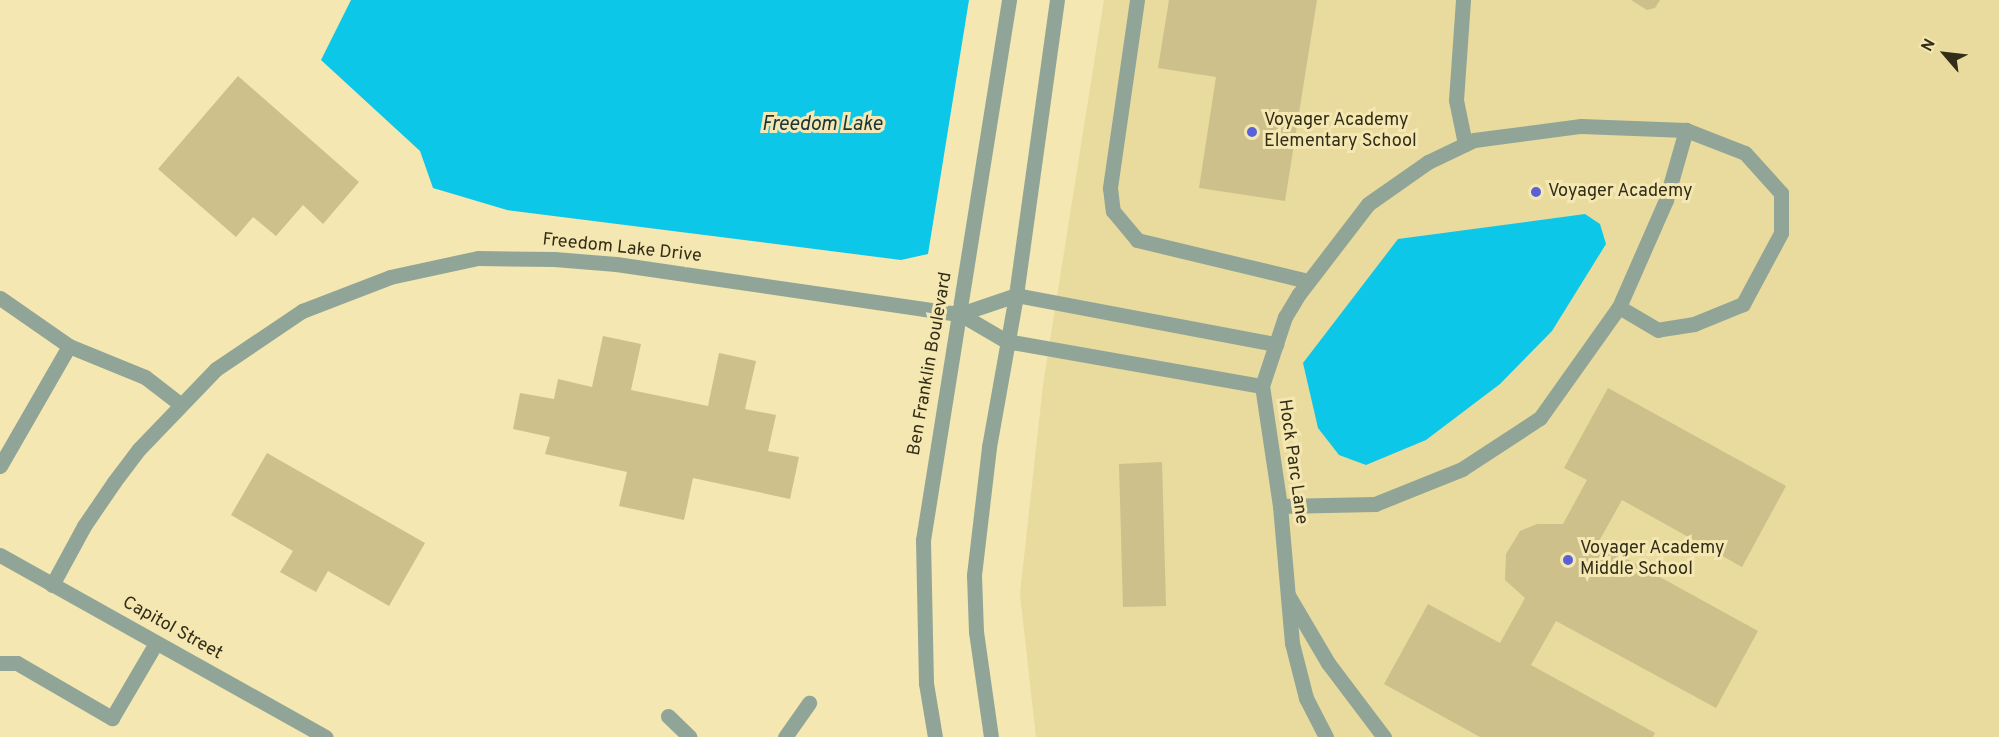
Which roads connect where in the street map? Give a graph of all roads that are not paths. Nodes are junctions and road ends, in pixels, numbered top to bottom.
1 (1009, 0) edge
2 (1057, 0) edge
3 (1137, 0) edge
4 (1463, 0) edge
5 (1686, 130) junction
6 (1465, 144) junction
7 (1308, 281) junction
8 (1016, 295) junction
9 (0, 298) edge
10 (1619, 307) junction
11 (960, 314) junction
12 (1006, 341) junction
13 (1276, 344) junction
14 (69, 346) junction
15 (1262, 386) junction
16 (180, 404) junction
17 (0, 466) edge
18 (1280, 506) junction
19 (0, 555) edge
20 (52, 585) junction
21 (1285, 590) junction
22 (156, 643) junction
23 (0, 663) edge
24 (809, 703) dead end
25 (669, 716) dead end
26 (326, 737) edge
27 (690, 737) edge
28 (785, 737) edge
29 (935, 737) edge
30 (991, 737) edge
31 (1326, 737) edge
32 (1384, 737) edge

1 - 11 street, Ben Franklin Boulevard
2 - 8 street
3 - 7 street
4 - 6 street
5 - 6 street, Hock Parc Lane
5 - 10 street
5 - 10 street, Hock Parc Lane
6 - 7 street, Hock Parc Lane
7 - 13 street, Hock Parc Lane
8 - 11 street
8 - 12 street
8 - 13 street
9 - 14 street
10 - 18 street
11 - 12 street
11 - 16 street, Freedom Lake Drive
11 - 29 street, Ben Franklin Boulevard
12 - 15 street
12 - 30 street
13 - 15 street, Hock Parc Lane
14 - 16 street
14 - 17 street
15 - 18 street, Hock Parc Lane
16 - 20 street, Freedom Lake Drive
18 - 21 street, Hock Parc Lane
19 - 20 street, Capitol Street
20 - 22 street, Capitol Street
21 - 31 street, Hock Parc Lane
21 - 32 street, Hock Parc Lane
22 - 23 street
22 - 26 street, Capitol Street
24 - 28 street
25 - 27 street

